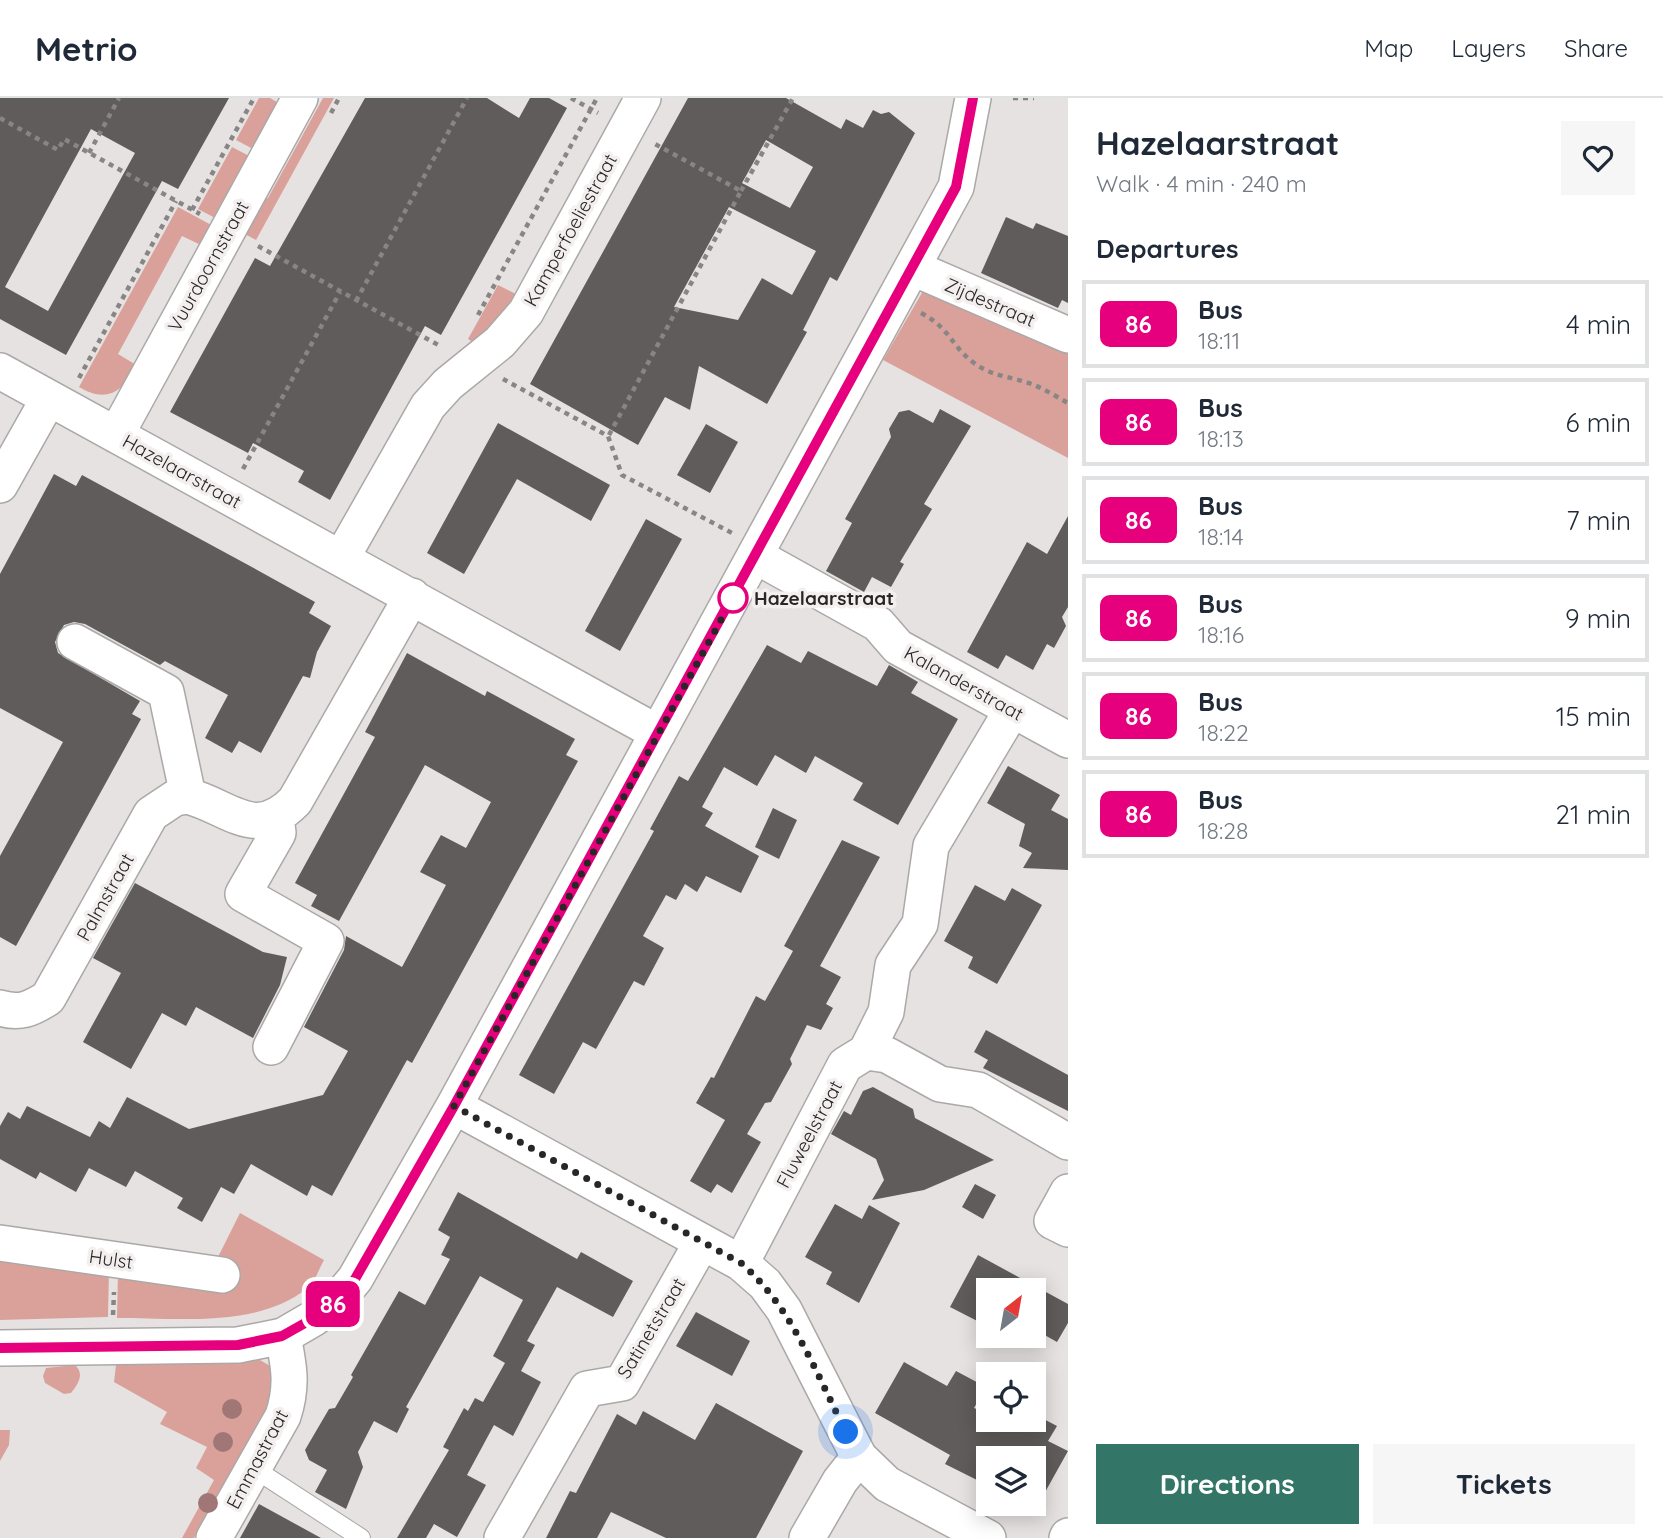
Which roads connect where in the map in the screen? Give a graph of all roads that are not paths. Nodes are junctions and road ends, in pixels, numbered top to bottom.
1 (300, 98) edge
2 (643, 98) edge
3 (973, 98) edge
4 (913, 268) junction
5 (1068, 335) edge
6 (0, 371) edge
7 (56, 402) junction
8 (116, 435) junction
9 (0, 485) edge
10 (758, 552) junction
11 (342, 558) junction
12 (412, 596) junction
13 (75, 642) dead end
14 (1012, 710) junction
15 (658, 733) junction
16 (1067, 736) edge
17 (188, 796) junction
18 (276, 817) junction
19 (15, 1009) edge
20 (271, 1047) dead end
21 (866, 1052) junction
22 (454, 1106) junction
23 (1068, 1142) edge
24 (1068, 1192) edge
25 (1068, 1229) edge
26 (702, 1242) junction
27 (0, 1243) edge
28 (741, 1263) junction
29 (222, 1275) dead end
30 (282, 1336) junction
31 (0, 1348) edge
32 (859, 1457) junction
33 (251, 1471) junction
34 (214, 1538) edge
35 (361, 1538) edge
36 (502, 1538) edge
37 (807, 1538) edge
38 (988, 1538) edge

1 - 8 street, Vuurdoornstraat
2 - 11 street, Kamperfoeliestraat
3 - 4 street
4 - 5 street, Zijdestraat
4 - 10 street
6 - 7 street, Hazelaarstraat
7 - 8 street, Hazelaarstraat
7 - 9 street
8 - 11 street, Hazelaarstraat
10 - 14 street, Kalanderstraat
10 - 15 street
11 - 12 street, Hazelaarstraat
12 - 15 street, Hazelaarstraat
12 - 18 street
13 - 17 street
14 - 16 street, Kalanderstraat
14 - 21 street, Fluweelstraat
15 - 22 street
17 - 18 street
17 - 19 street, Palmstraat
18 - 20 street
21 - 23 street
21 - 28 street, Fluweelstraat
22 - 26 street
22 - 30 street
24 - 25 street
26 - 28 street
26 - 36 street, Satinetstraat
27 - 29 street, Hulst
28 - 32 street
30 - 31 street
30 - 33 street, Emmastraat
32 - 37 street
32 - 38 street
33 - 34 street, Emmastraat
33 - 35 lane

